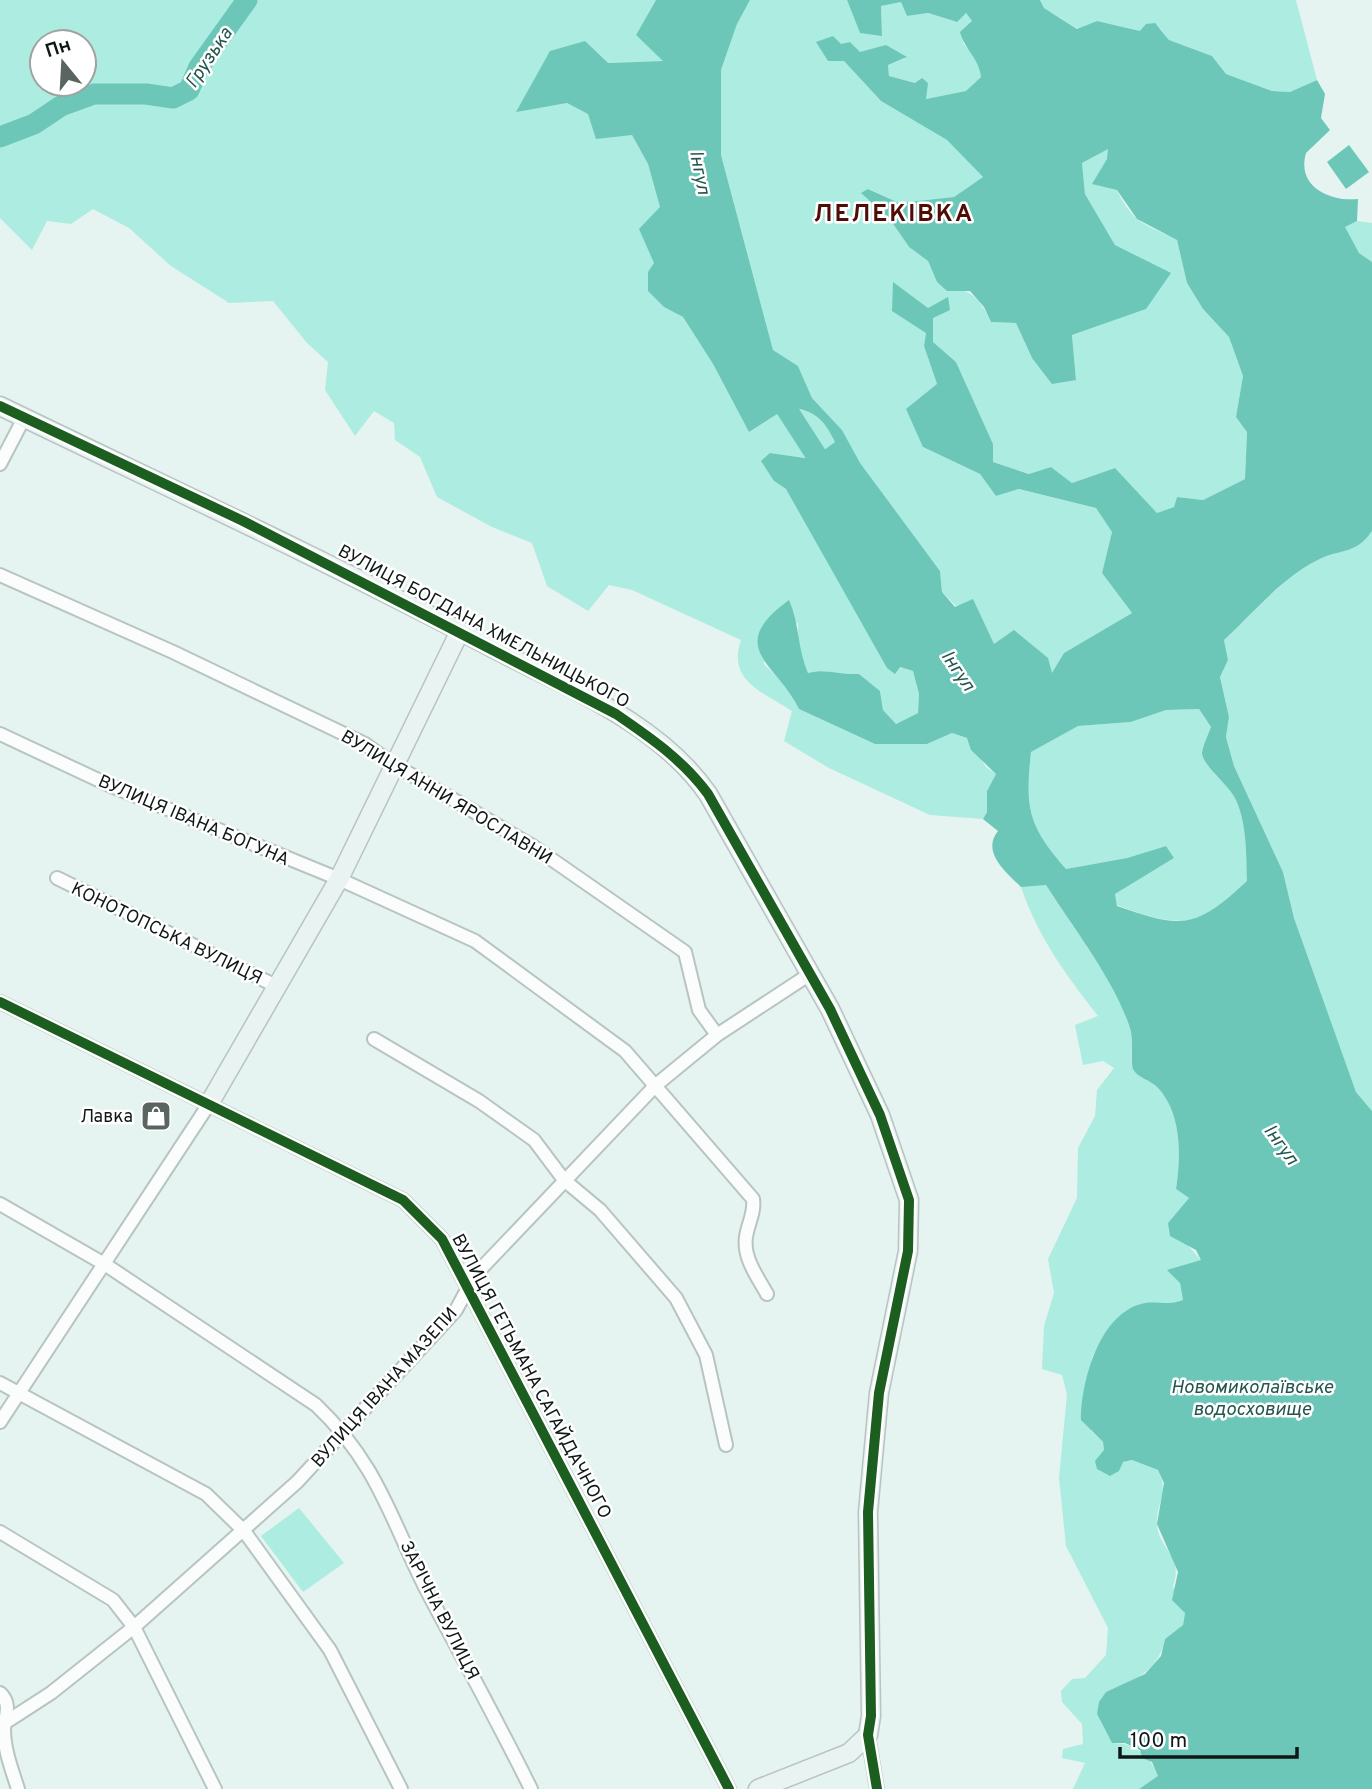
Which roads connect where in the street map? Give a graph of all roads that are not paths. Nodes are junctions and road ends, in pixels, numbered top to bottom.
1 (0, 406) edge
2 (24, 418) junction
3 (0, 464) edge
4 (0, 575) edge
5 (460, 631) junction
6 (0, 734) edge
7 (393, 764) junction
8 (57, 878) dead end
9 (339, 879) junction
10 (810, 974) junction
11 (278, 987) junction
12 (0, 1002) edge
13 (717, 1035) junction
14 (374, 1039) dead end
15 (656, 1085) junction
16 (209, 1104) junction
17 (564, 1180) junction
18 (0, 1204) edge
19 (106, 1265) junction
20 (467, 1291) junction
21 (767, 1294) dead end
22 (0, 1383) edge
23 (19, 1394) junction
24 (0, 1422) edge
25 (345, 1433) junction
26 (726, 1446) dead end
27 (243, 1531) junction
28 (0, 1532) edge
29 (134, 1627) junction
30 (0, 1693) edge
31 (2, 1725) edge
32 (868, 1735) junction
33 (18, 1789) edge
34 (215, 1789) edge
35 (401, 1789) edge
36 (531, 1789) edge
37 (729, 1789) edge
38 (758, 1789) edge
39 (877, 1789) edge

1 - 2 street, ВУЛИЦЯ БОГДАНА ХМЕЛЬНИЦЬКОГО
2 - 3 street
2 - 5 street, ВУЛИЦЯ БОГДАНА ХМЕЛЬНИЦЬКОГО
4 - 7 street, ВУЛИЦЯ АННИ ЯРОСЛАВНИ
5 - 7 street
5 - 10 street, ВУЛИЦЯ БОГДАНА ХМЕЛЬНИЦЬКОГО
6 - 9 street, ВУЛИЦЯ ІВАНА БОГУНА
7 - 9 street
7 - 13 street, ВУЛИЦЯ АННИ ЯРОСЛАВНИ
8 - 11 street, КОНОТОПСЬКА ВУЛИЦЯ
9 - 11 street
9 - 15 street, ВУЛИЦЯ ІВАНА БОГУНА
10 - 13 street, ВУЛИЦЯ ІВАНА МАЗЕПИ
10 - 32 street, ВУЛИЦЯ БОГДАНА ХМЕЛЬНИЦЬКОГО
11 - 16 street
12 - 16 street, ВУЛИЦЯ ГЕТЬМАНА САГАЙДАЧНОГО
13 - 15 street, ВУЛИЦЯ ІВАНА МАЗЕПИ
14 - 17 street
15 - 17 street, ВУЛИЦЯ ІВАНА МАЗЕПИ
15 - 21 street, ВУЛИЦЯ ІВАНА БОГУНА
16 - 19 street
16 - 20 street, ВУЛИЦЯ ГЕТЬМАНА САГАЙДАЧНОГО
17 - 20 street, ВУЛИЦЯ ІВАНА МАЗЕПИ
17 - 26 street
18 - 19 street
19 - 23 street
19 - 25 street
20 - 25 street, ВУЛИЦЯ ІВАНА МАЗЕПИ
20 - 37 street, ВУЛИЦЯ ГЕТЬМАНА САГАЙДАЧНОГО
22 - 23 street
23 - 24 street
23 - 27 street
25 - 27 street, ВУЛИЦЯ ІВАНА МАЗЕПИ
25 - 36 street, ЗАРІЧНА ВУЛИЦЯ
27 - 29 street, ВУЛИЦЯ ІВАНА МАЗЕПИ
27 - 35 street
28 - 29 street
29 - 31 street, ВУЛИЦЯ ІВАНА МАЗЕПИ
29 - 34 street
30 - 31 street
31 - 33 street
32 - 38 street
32 - 39 street, ВУЛИЦЯ БОГДАНА ХМЕЛЬНИЦЬКОГО

